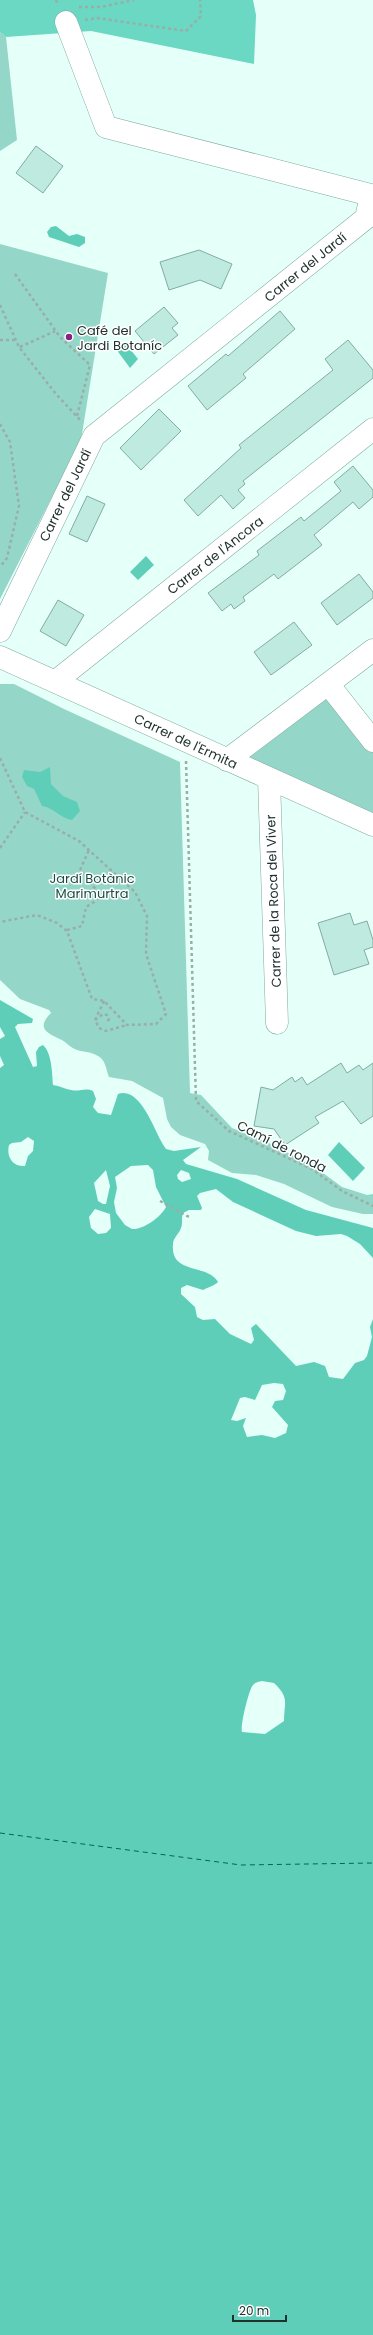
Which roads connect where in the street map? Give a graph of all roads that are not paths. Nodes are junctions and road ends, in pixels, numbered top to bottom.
1 (66, 22) road end
2 (373, 429) edge
3 (0, 631) edge
4 (373, 650) edge
5 (0, 656) edge
6 (56, 681) junction
7 (329, 685) junction
8 (373, 741) edge
9 (227, 760) junction
10 (269, 779) junction
11 (373, 825) edge
12 (276, 1023) dead end

1 - 3 street, Carrer del Jardí
2 - 6 street, Carrer de l'Ancora
4 - 7 street
5 - 6 street, Carrer de l'Ermita
6 - 9 street, Carrer de l'Ermita
7 - 8 street
7 - 9 street
9 - 10 street, Carrer de l'Ermita
10 - 11 street, Carrer de l'Ermita
10 - 12 street, Carrer de la Roca del Viver

